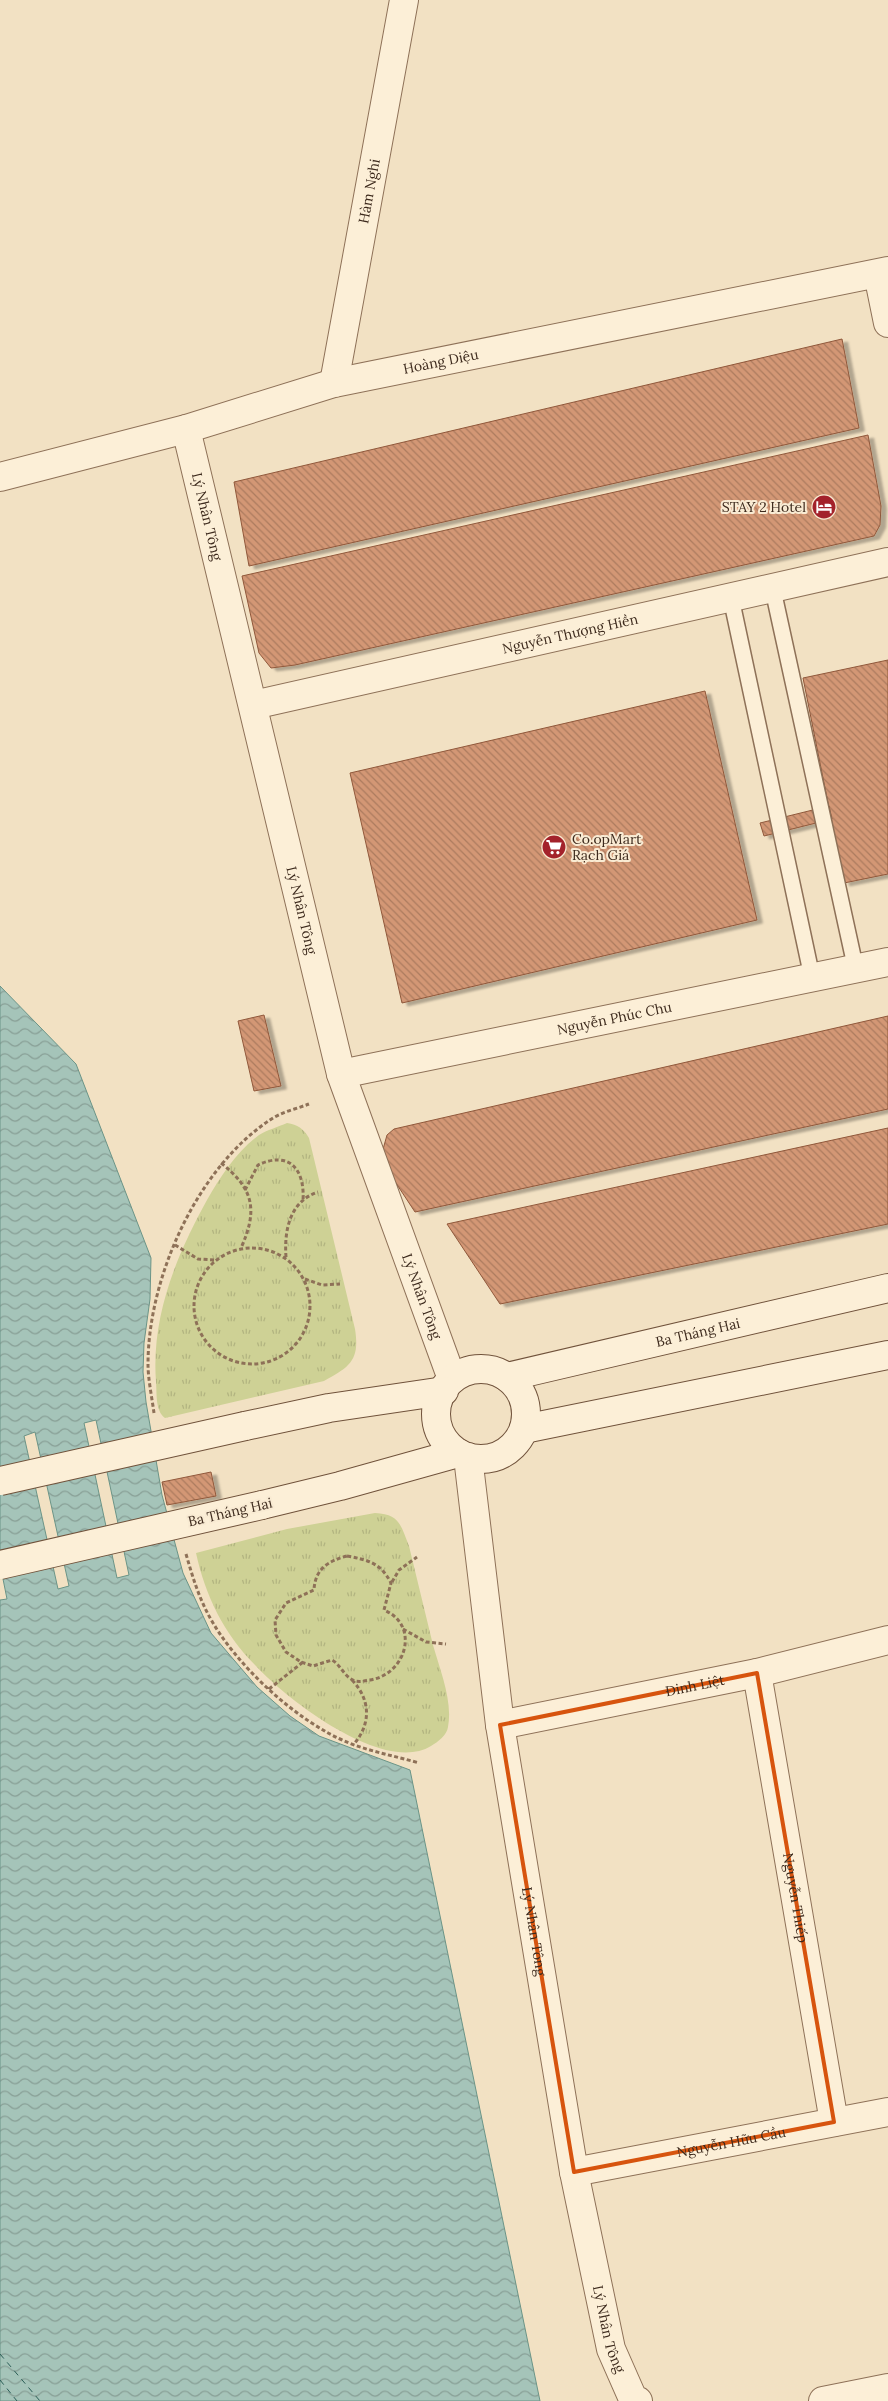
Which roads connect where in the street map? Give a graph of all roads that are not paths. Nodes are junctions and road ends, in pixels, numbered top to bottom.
1 (404, 0) edge
2 (883, 272) edge
3 (888, 323) edge
4 (334, 383) junction
5 (186, 430) junction
6 (0, 477) edge
7 (888, 562) edge
8 (773, 590) junction
9 (731, 598) junction
10 (253, 705) junction
11 (888, 962) edge
12 (856, 970) junction
13 (812, 977) junction
14 (341, 1074) junction
15 (888, 1288) edge
16 (888, 1356) edge
17 (507, 1378) junction
18 (448, 1385) junction
19 (524, 1429) junction
20 (463, 1455) junction
21 (0, 1481) edge
22 (0, 1566) edge
23 (888, 1640) edge
24 (757, 1673) junction
25 (500, 1725) junction
26 (888, 2112) edge
27 (834, 2122) junction
28 (574, 2172) junction
29 (888, 2388) edge
30 (634, 2400) edge
31 (823, 2401) edge

1 - 4 street, Hàm Nghi
2 - 3 street
2 - 4 street, Hoàng Diệu
4 - 5 street, Hoàng Diệu
5 - 6 street, Hoàng Diệu
5 - 10 street, Lý Nhân Tông
7 - 8 street, Nguyễn Thượng Hiền
8 - 9 street, Nguyễn Thượng Hiền
8 - 12 lane
9 - 10 street, Nguyễn Thượng Hiền
9 - 13 lane
10 - 14 street, Lý Nhân Tông
11 - 12 street, Nguyễn Phúc Chu
12 - 13 street, Nguyễn Phúc Chu
13 - 14 street, Nguyễn Phúc Chu
14 - 18 street, Lý Nhân Tông
15 - 17 street, Ba Tháng Hai
16 - 19 street
17 - 18 street
17 - 19 street
18 - 20 street
18 - 21 street, bridge
19 - 20 street
20 - 22 street, Ba Tháng Hai, bridge
20 - 25 street, Lý Nhân Tông
23 - 24 street, Đinh Liệt
24 - 25 street, Đinh Liệt
24 - 27 street, Nguyễn Thiếp
25 - 28 street, Lý Nhân Tông
26 - 27 street, Nguyễn Hữu Cầu
27 - 28 street, Nguyễn Hữu Cầu
28 - 30 street, Lý Nhân Tông
29 - 31 street

